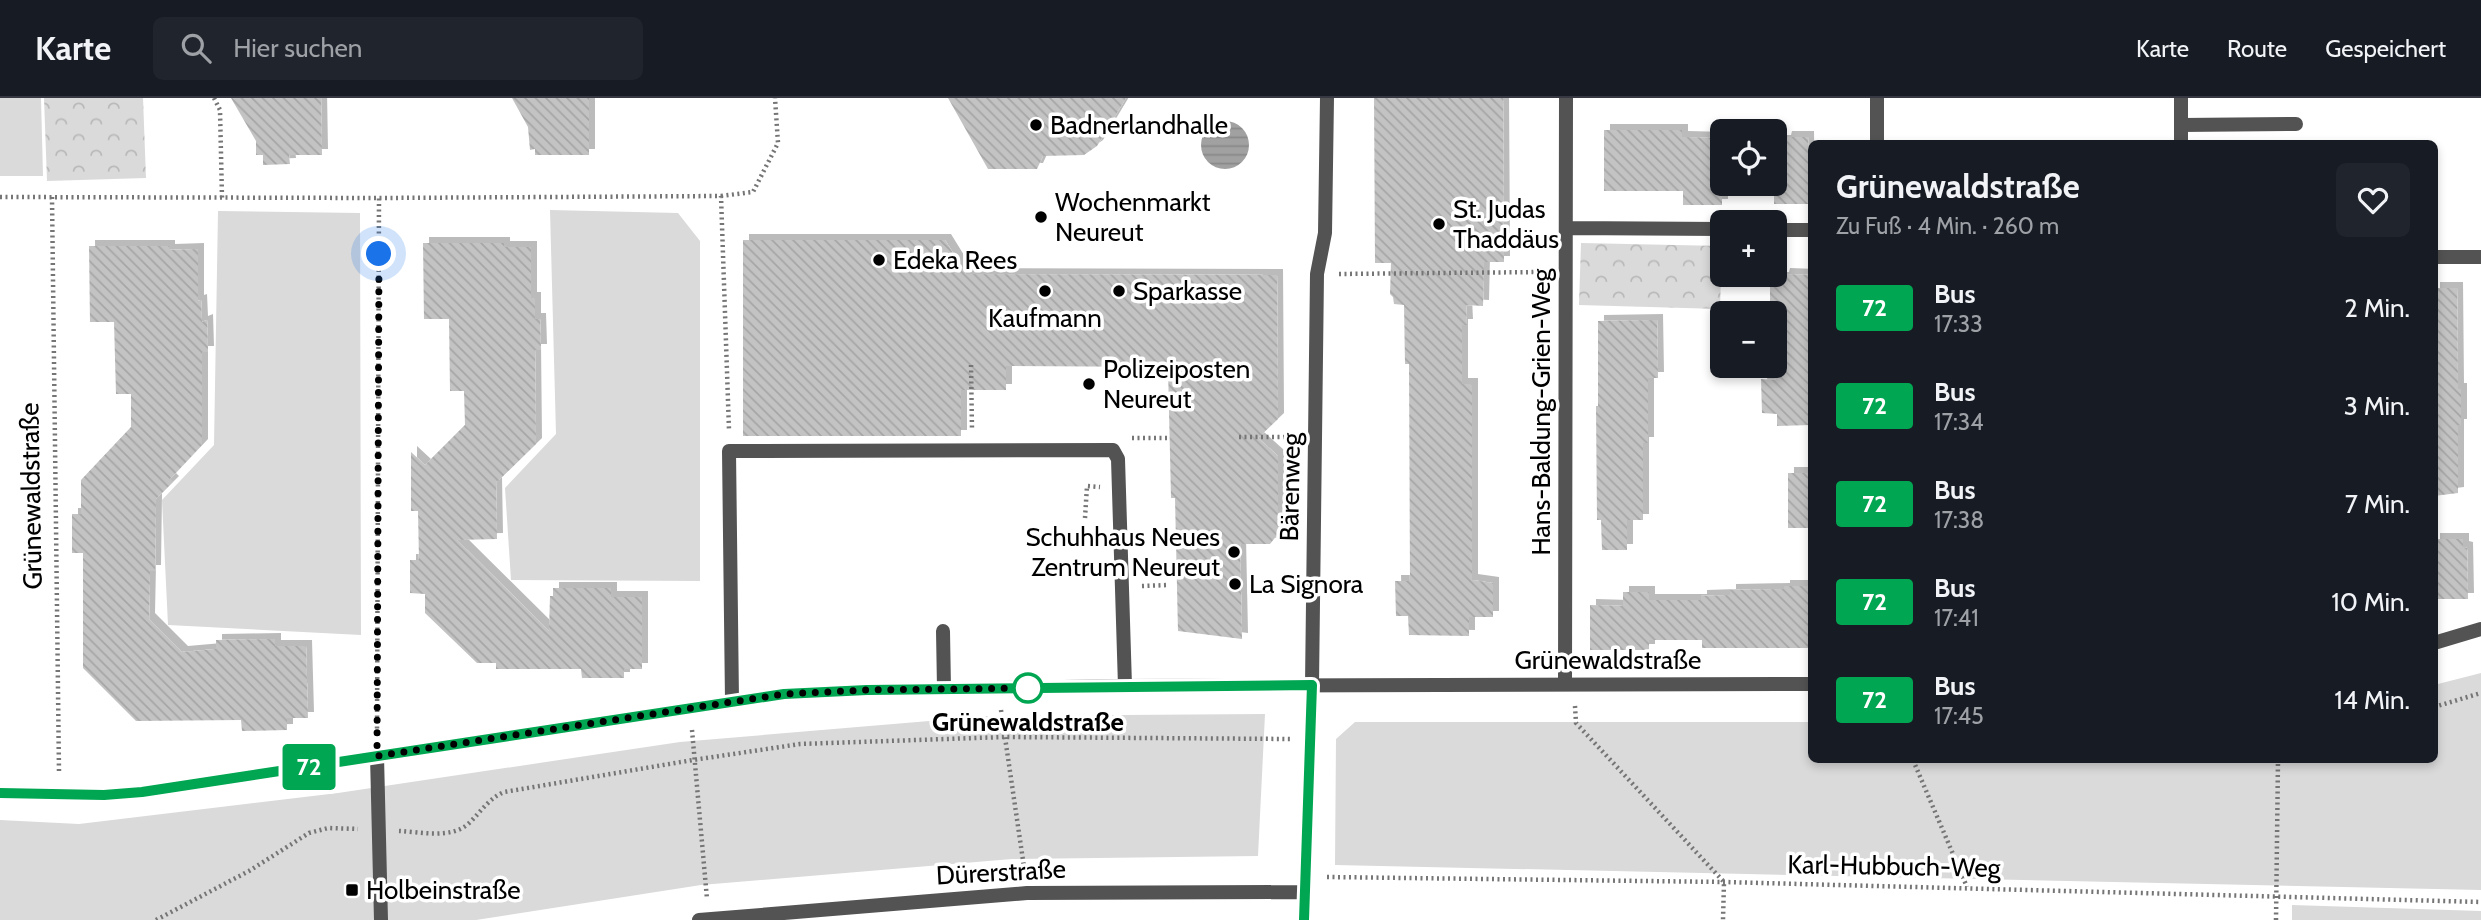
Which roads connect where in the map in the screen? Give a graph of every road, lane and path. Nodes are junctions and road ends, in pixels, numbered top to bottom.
1 (214, 98) edge
2 (775, 98) edge
3 (1327, 98) edge
4 (1566, 98) edge
5 (1877, 98) edge
6 (2181, 98) edge
7 (2296, 124) dead end
8 (2181, 125) junction
9 (1877, 140) edge
10 (2181, 140) edge
11 (721, 196) junction
12 (0, 197) edge
13 (52, 197) junction
14 (222, 198) junction
15 (379, 198) junction
16 (1566, 228) junction
17 (1710, 229) edge
18 (1787, 230) edge
19 (1808, 230) edge
20 (2438, 257) edge
21 (2481, 257) edge
22 (1566, 272) junction
23 (1317, 274) junction
24 (971, 365) dead end
25 (1239, 437) dead end
26 (1315, 437) junction
27 (1169, 438) dead end
28 (1113, 450) junction
29 (729, 451) junction
30 (972, 451) junction
31 (1087, 491) dead end
32 (1085, 518) dead end
33 (2481, 629) edge
34 (943, 631) dead end
35 (2438, 642) edge
36 (1570, 684) junction
37 (1808, 684) edge
38 (1312, 685) junction
39 (1125, 686) junction
40 (998, 688) junction
41 (944, 690) junction
42 (2481, 693) edge
43 (732, 701) junction
44 (2438, 706) edge
45 (692, 708) junction
46 (1004, 737) junction
47 (1311, 740) junction
48 (377, 756) junction
49 (693, 760) junction
50 (1914, 763) edge
51 (2278, 763) edge
52 (0, 793) edge
53 (59, 794) junction
54 (379, 830) junction
55 (1306, 877) junction
56 (1724, 881) junction
57 (1967, 887) junction
58 (1305, 892) junction
59 (1027, 893) junction
60 (2276, 896) junction
61 (2481, 902) edge
62 (704, 919) edge
63 (156, 920) edge
64 (381, 920) edge
65 (1304, 920) edge
66 (1723, 920) edge
67 (2276, 920) edge

1 - 14 path
2 - 11 path
3 - 23 street, Bärenweg
4 - 16 street, Hans-Baldung-Grien-Weg
5 - 9 street
6 - 8 street
7 - 8 street
8 - 10 street
11 - 15 path
11 - 29 path
12 - 13 path
13 - 14 path
13 - 53 path, Grünewaldstraße
14 - 15 path
15 - 48 path
16 - 17 street
16 - 22 street, Hans-Baldung-Grien-Weg
18 - 19 street
20 - 21 street
22 - 23 path
22 - 36 street, Hans-Baldung-Grien-Weg
23 - 26 street, Bärenweg
24 - 30 path
25 - 26 path
26 - 38 street, Bärenweg
27 - 28 path
28 - 30 street
28 - 39 street
29 - 30 street
29 - 43 street
31 - 32 path
33 - 35 street
34 - 41 street
36 - 37 street, Grünewaldstraße
36 - 38 street, Grünewaldstraße
36 - 56 path
38 - 39 street, Grünewaldstraße
38 - 47 street, Bärenweg
39 - 40 street, Grünewaldstraße
40 - 41 street, Grünewaldstraße
40 - 46 path
41 - 43 street, Grünewaldstraße
42 - 44 path
43 - 45 street, Grünewaldstraße
45 - 48 street, Grünewaldstraße
45 - 49 path
46 - 47 path
46 - 49 path
46 - 59 path
47 - 55 street, Bärenweg
48 - 53 street, Grünewaldstraße
48 - 54 street
49 - 54 path
49 - 62 path
50 - 57 path
51 - 60 path
52 - 53 street, Grünewaldstraße
54 - 63 path
54 - 64 street
55 - 56 path, Karl-Hubbuch-Weg
55 - 58 street, Bärenweg
56 - 57 path, Karl-Hubbuch-Weg
56 - 66 path
57 - 60 path, Karl-Hubbuch-Weg
58 - 59 street, Dürerstraße
58 - 65 street, Bärenweg
59 - 62 street, Dürerstraße
60 - 61 path, Karl-Hubbuch-Weg
60 - 67 path

